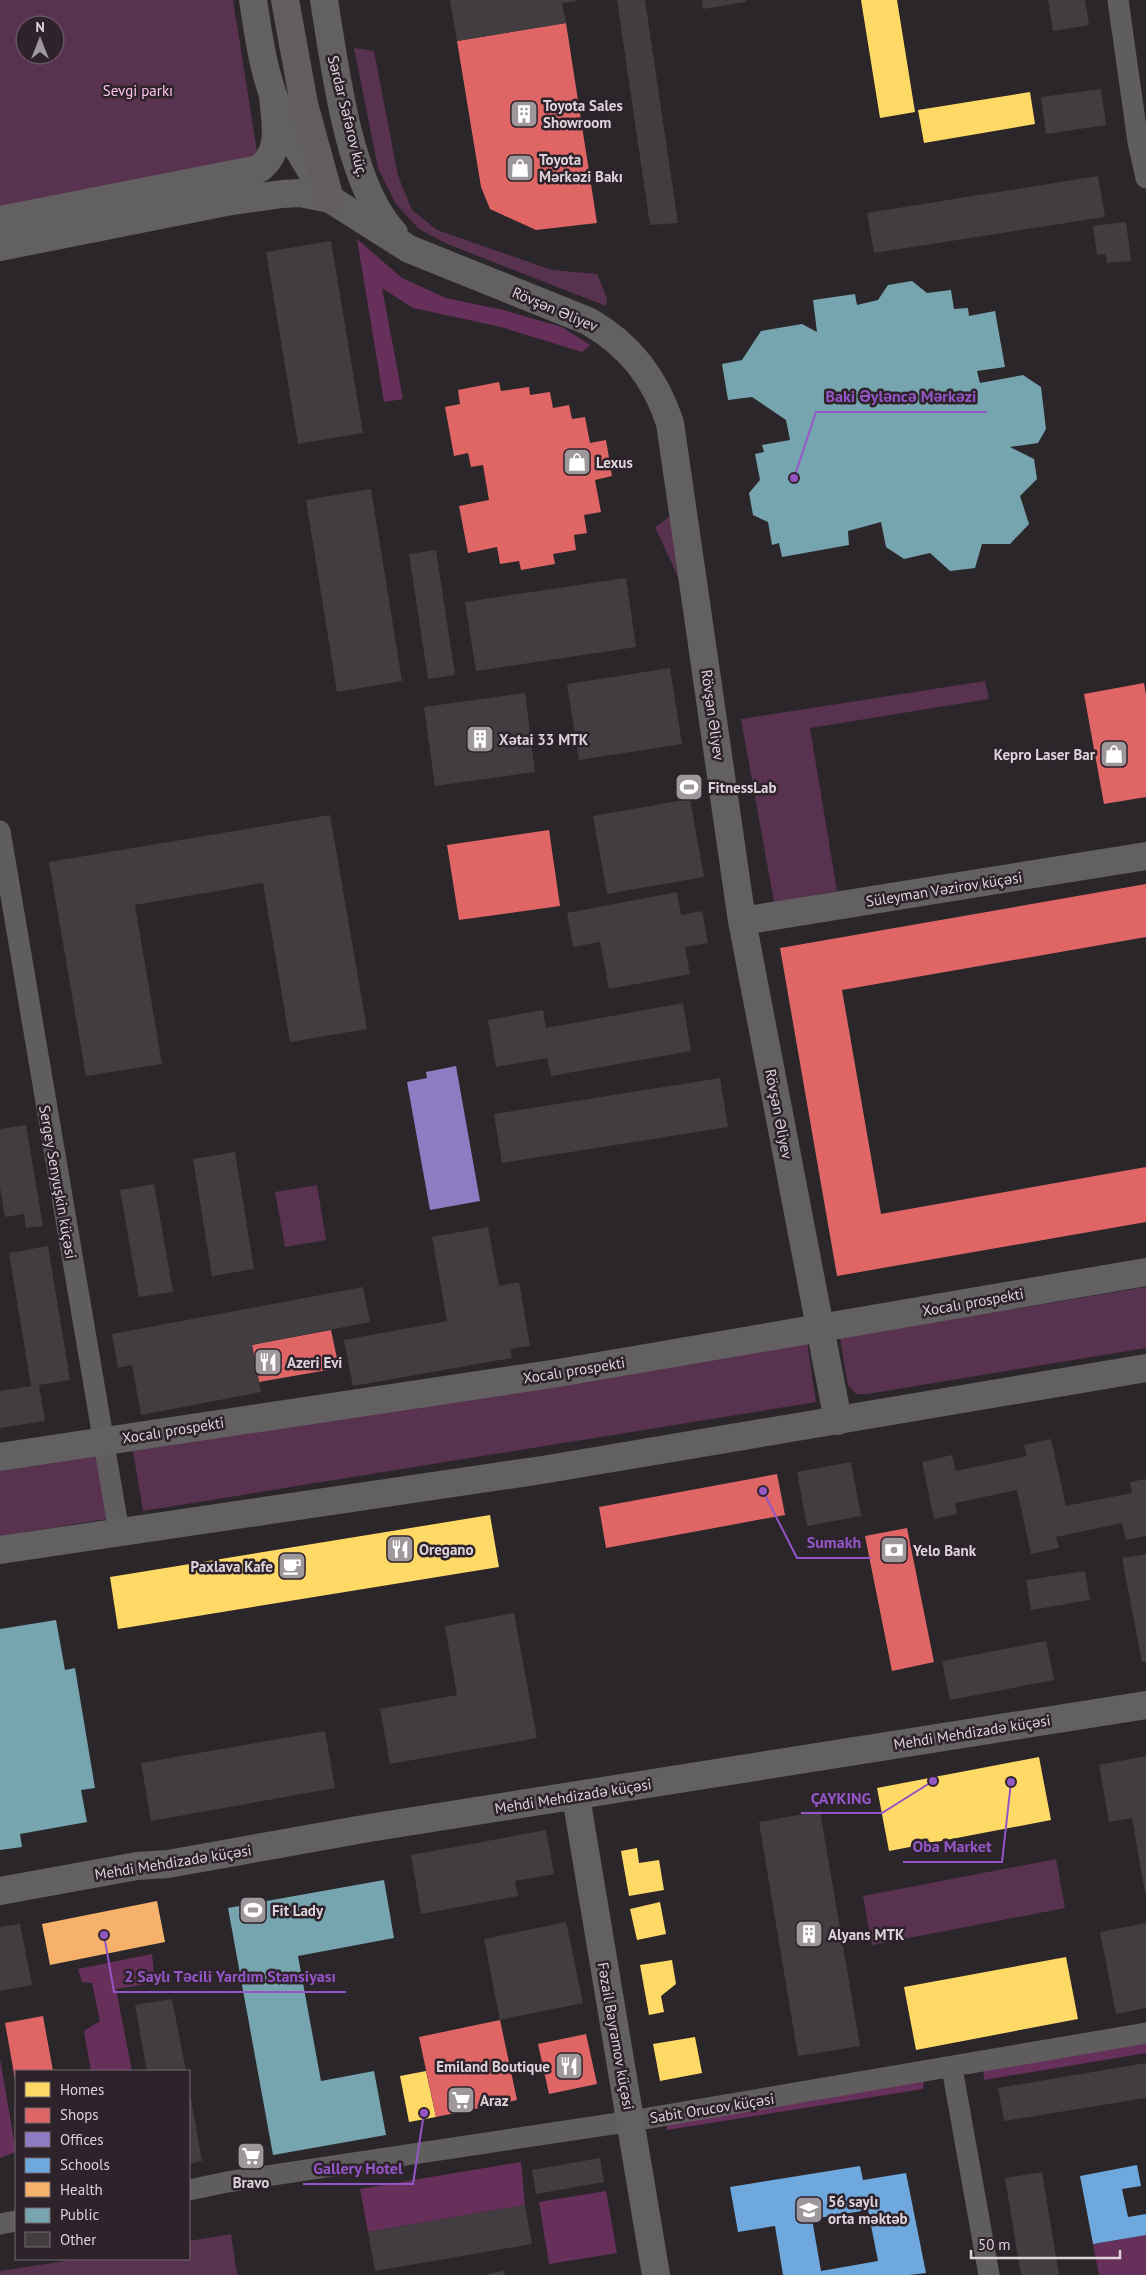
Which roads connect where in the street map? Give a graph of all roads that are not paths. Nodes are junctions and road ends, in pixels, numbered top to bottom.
1 (253, 0) edge
2 (284, 0) edge
3 (324, 0) edge
4 (1118, 0) edge
5 (273, 96) junction
6 (1146, 178) edge
7 (330, 199) junction
8 (0, 220) edge
9 (0, 247) edge
10 (409, 249) junction
11 (0, 831) edge
12 (1146, 856) edge
13 (742, 922) junction
14 (1146, 1272) edge
15 (820, 1328) junction
16 (1146, 1368) edge
17 (838, 1421) junction
18 (102, 1441) junction
19 (0, 1457) edge
20 (119, 1532) junction
21 (0, 1550) edge
22 (1146, 1705) edge
23 (576, 1797) junction
24 (0, 1891) edge
25 (1146, 2033) edge
26 (952, 2068) junction
27 (632, 2121) junction
28 (190, 2190) edge
29 (15, 2221) edge
30 (0, 2224) edge
31 (656, 2275) edge
32 (989, 2275) edge

1 - 5 street
2 - 7 main road
3 - 10 street, Sərdar Səfərov küç.
4 - 6 street
5 - 7 street
5 - 8 street
7 - 9 street
7 - 10 street, Rövşən Əliyev
10 - 13 street, Rövşən Əliyev
11 - 18 street, Sergey Senyuşkin küçəsi
12 - 13 street, Süleyman Vəzirov küçəsi
13 - 15 street, Rövşən Əliyev
14 - 15 street, Xocalı prospekti
15 - 17 street, Rövşən Əliyev
15 - 18 street, Xocalı prospekti
16 - 17 street
17 - 20 street
18 - 19 street, Xocalı prospekti
18 - 20 street, Sergey Senyuşkin küçəsi
20 - 21 street
22 - 23 street, Mehdi Mehdizadə küçəsi
23 - 24 street, Mehdi Mehdizadə küçəsi
23 - 27 street, Fəzail Bayramov küçəsi
25 - 26 street, Sabit Orucov küçəsi
26 - 27 street, Sabit Orucov küçəsi
26 - 32 street
27 - 28 street, Sabit Orucov küçəsi
27 - 31 street, Fəzail Bayramov küçəsi
29 - 30 street

